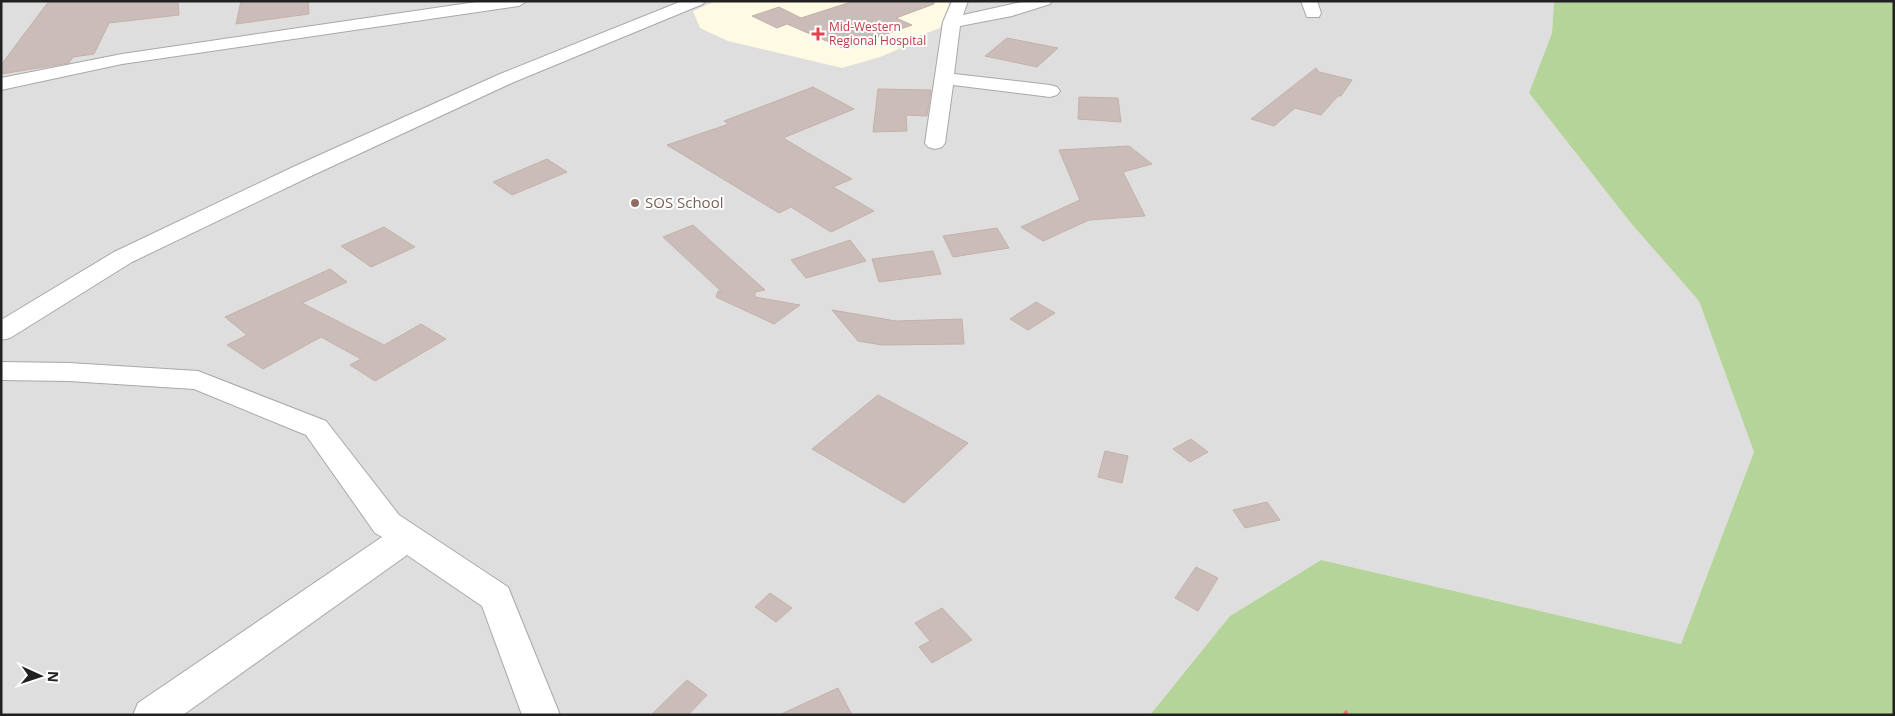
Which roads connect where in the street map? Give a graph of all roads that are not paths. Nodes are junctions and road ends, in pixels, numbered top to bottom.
1 (519, 1) edge
2 (697, 1) edge
3 (960, 1) edge
4 (1044, 1) edge
5 (952, 22) junction
6 (944, 78) junction
7 (1, 84) edge
8 (1050, 91) dead end
9 (935, 143) dead end
10 (1, 332) edge
11 (1, 371) edge
12 (408, 537) junction
13 (152, 715) edge
14 (541, 715) edge

1 - 7 street
2 - 10 street
3 - 5 street
4 - 5 street
5 - 6 street
6 - 8 street
6 - 9 street
11 - 12 street
12 - 13 street
12 - 14 street

